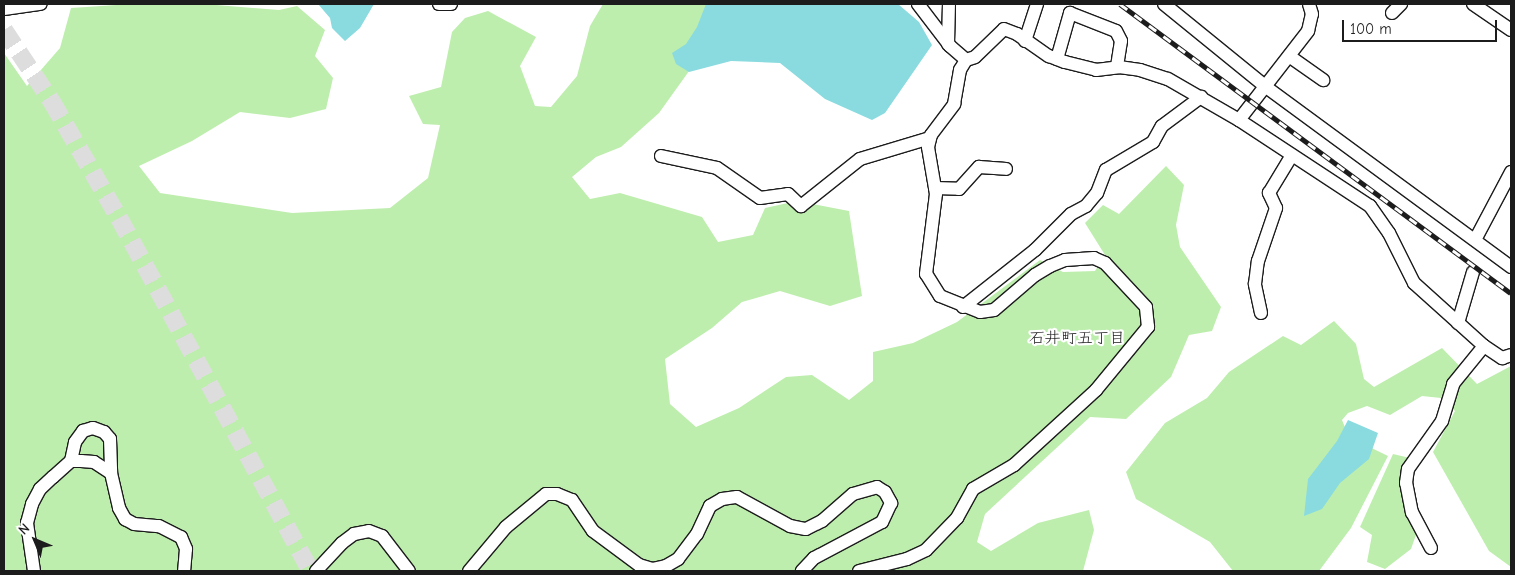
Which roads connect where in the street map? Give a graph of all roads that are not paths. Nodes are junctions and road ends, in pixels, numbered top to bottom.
1 (41, 4) edge
2 (438, 4) edge
3 (451, 4) edge
4 (918, 4) edge
5 (949, 4) edge
6 (1037, 4) edge
7 (1164, 4) edge
8 (1309, 4) edge
9 (1473, 4) edge
10 (4, 9) edge
11 (1511, 30) edge
12 (1025, 41) junction
13 (948, 44) junction
14 (1289, 56) junction
15 (1057, 59) junction
16 (966, 60) junction
17 (1117, 67) junction
18 (1323, 80) dead end
19 (1266, 87) junction
20 (1200, 97) junction
21 (1238, 120) junction
22 (930, 138) junction
23 (1292, 155) junction
24 (661, 156) dead end
25 (1006, 169) dead end
26 (1511, 172) edge
27 (935, 188) junction
28 (1475, 240) junction
29 (1511, 267) edge
30 (1473, 272) dead end
31 (963, 307) junction
32 (1261, 313) dead end
33 (1458, 323) junction
34 (1484, 346) junction
35 (1511, 355) edge
36 (71, 461) junction
37 (111, 473) junction
38 (1431, 548) dead end
39 (34, 571) edge
40 (184, 571) edge
41 (316, 571) edge
42 (409, 571) edge
43 (469, 571) edge
44 (802, 571) edge
45 (859, 571) edge

1 - 10 street
2 - 3 street
4 - 13 street
5 - 13 street
6 - 12 street
7 - 19 street
8 - 14 street
9 - 11 street
12 - 15 street
12 - 16 street
13 - 16 street
14 - 18 street
14 - 19 street
15 - 17 street
15 - 17 street
16 - 22 street
17 - 20 street
19 - 21 street
19 - 28 street
20 - 21 street
20 - 31 street
21 - 23 street
22 - 24 street
22 - 27 street
23 - 32 street
23 - 33 street
25 - 27 street
26 - 28 street
27 - 31 street
28 - 29 street
30 - 33 street
31 - 45 street
33 - 34 street
34 - 35 street
34 - 38 street
36 - 37 street
36 - 37 street
36 - 39 street
37 - 40 street
41 - 42 street
43 - 44 street

